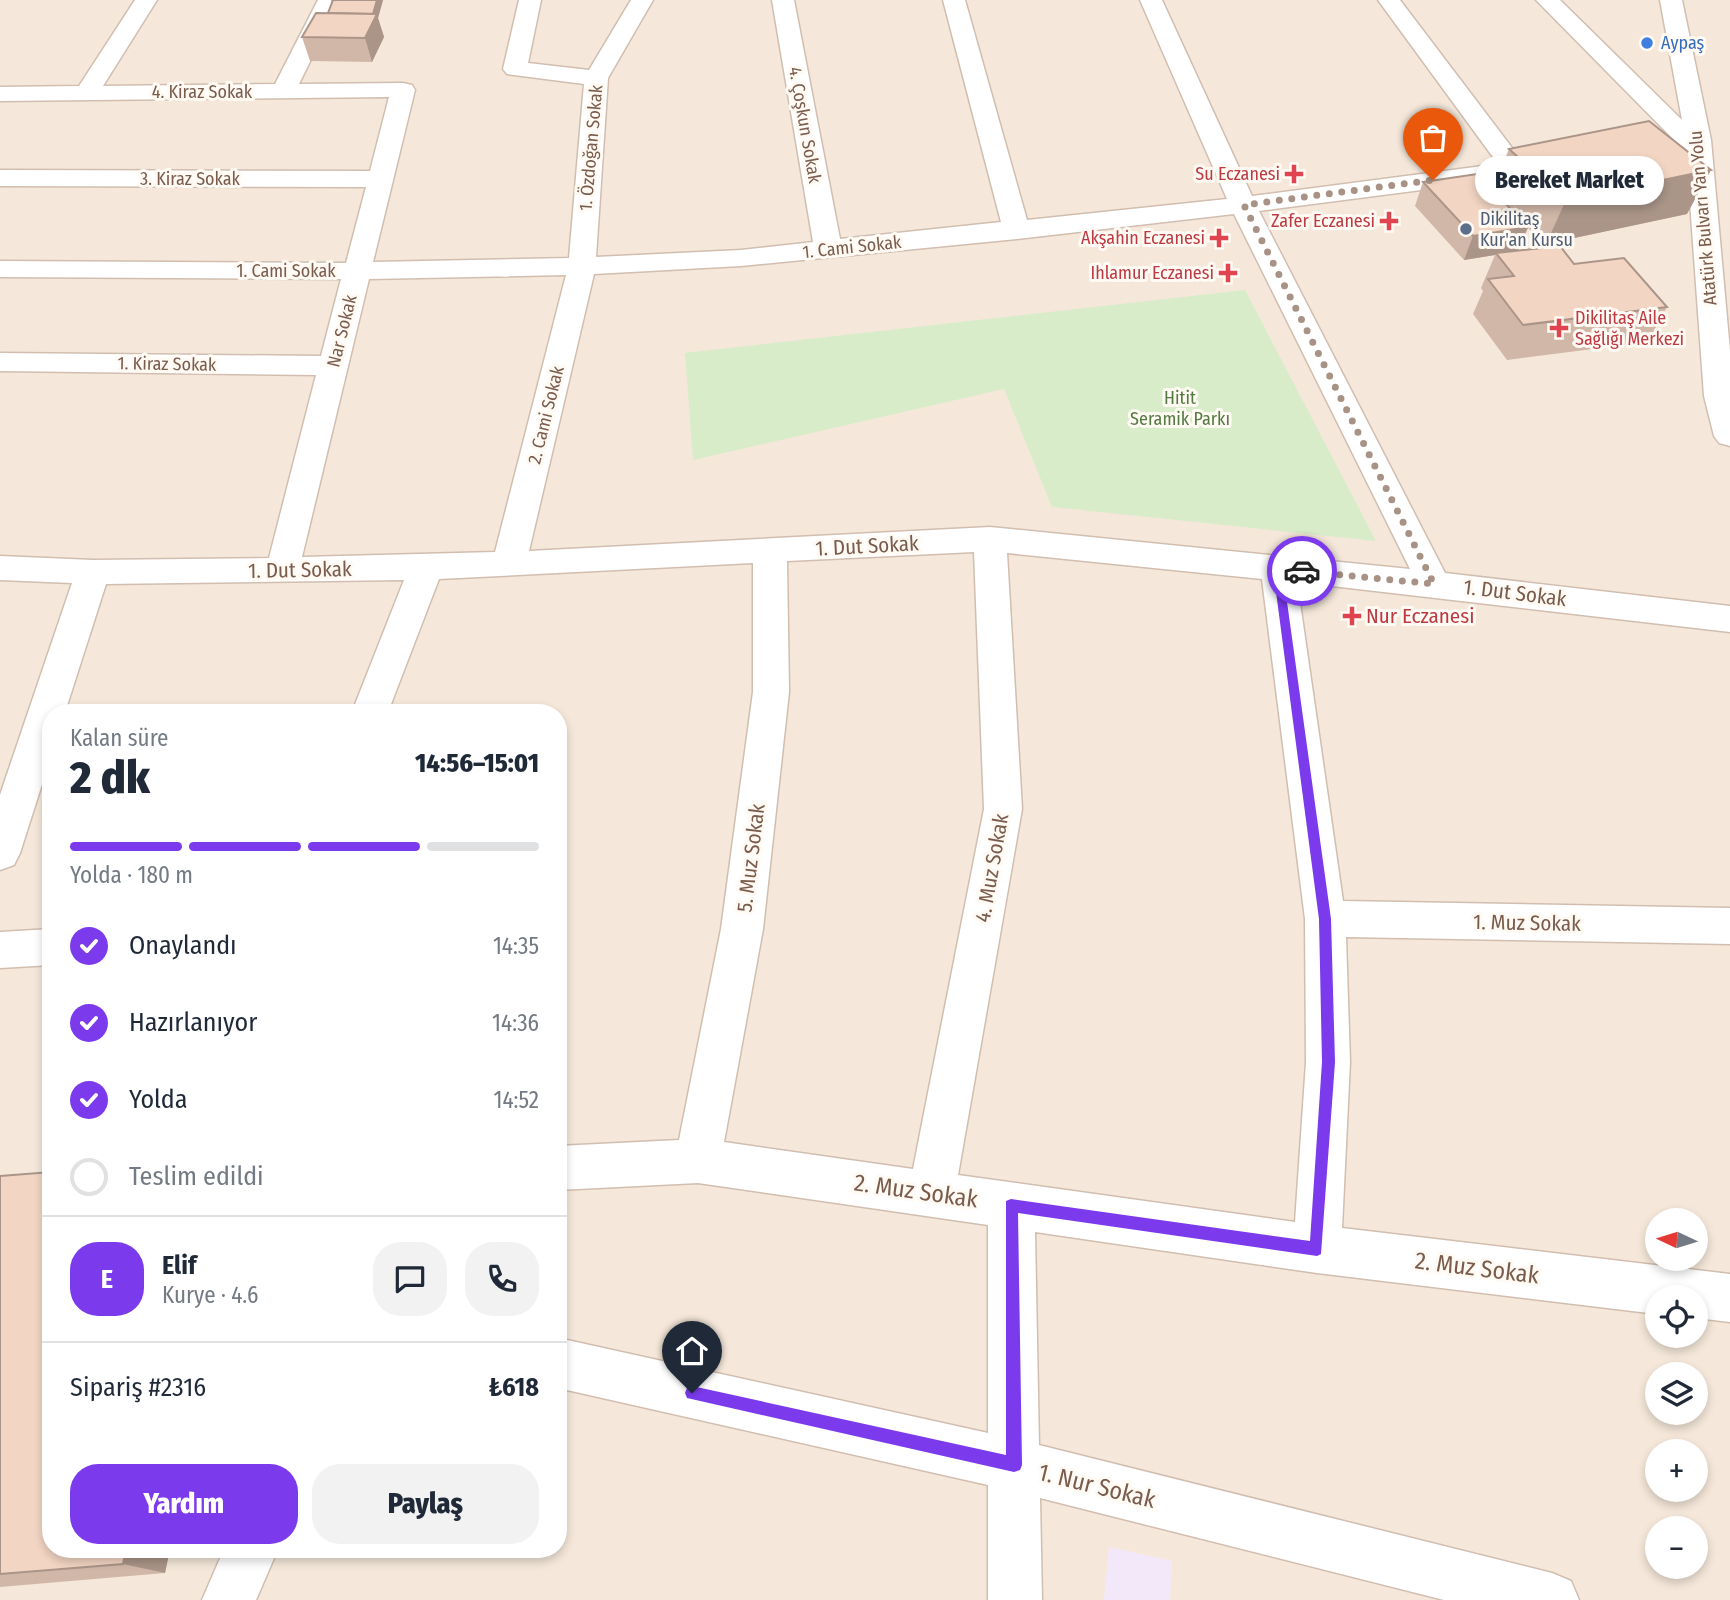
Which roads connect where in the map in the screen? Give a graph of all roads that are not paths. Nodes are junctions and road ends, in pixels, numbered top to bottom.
1 (146, 0) edge
2 (329, 0) edge
3 (530, 0) edge
4 (642, 0) edge
5 (783, 0) edge
6 (954, 0) edge
7 (1151, 0) edge
8 (1389, 0) edge
9 (1547, 0) edge
10 (1671, 0) edge
11 (596, 78) junction
12 (403, 90) joint
13 (284, 91) junction
14 (0, 93) edge
15 (86, 93) junction
16 (1699, 151) junction
17 (1514, 169) junction
18 (0, 178) edge
19 (381, 179) junction
20 (1244, 205) junction
21 (1017, 231) junction
22 (828, 249) junction
23 (582, 266) junction
24 (0, 269) edge
25 (358, 271) junction
26 (0, 362) edge
27 (333, 366) junction
28 (1730, 436) edge
29 (990, 539) junction
30 (769, 552) junction
31 (509, 565) junction
32 (0, 568) edge
33 (426, 568) junction
34 (1278, 569) junction
35 (282, 571) junction
36 (93, 572) junction
37 (1434, 584) junction
38 (1730, 619) edge
39 (49, 704) edge
40 (373, 704) edge
41 (42, 726) edge
42 (0, 853) edge
43 (1325, 919) junction
44 (1730, 926) edge
45 (42, 948) edge
46 (0, 950) edge
47 (698, 1161) junction
48 (567, 1168) edge
49 (932, 1193) junction
50 (1011, 1206) junction
51 (1317, 1249) junction
52 (1730, 1298) edge
53 (567, 1365) edge
54 (1014, 1465) junction
55 (247, 1558) edge
56 (229, 1600) edge
57 (1016, 1600) edge
58 (1552, 1600) edge

1 - 15 street
2 - 13 street
3 - 11 street
4 - 11 street, 1. Özdoğan Sokak
5 - 22 street, 4. Çoşkun Sokak
6 - 21 street
7 - 20 street
8 - 17 street
9 - 16 street
10 - 16 street, Atatürk Bulvarı Yan Yolu
11 - 23 street, 1. Özdoğan Sokak
12 - 13 street, 4. Kiraz Sokak
12 - 19 street, Nar Sokak
13 - 15 street, 4. Kiraz Sokak
14 - 15 street, 4. Kiraz Sokak
16 - 17 street, 1. Cami Sokak
16 - 28 street, Atatürk Bulvarı Yan Yolu
17 - 20 street, 1. Cami Sokak
18 - 19 street, 3. Kiraz Sokak
19 - 25 street, Nar Sokak
20 - 21 street, 1. Cami Sokak
20 - 37 street
21 - 22 street, 1. Cami Sokak
22 - 23 street, 1. Cami Sokak
23 - 25 street, 1. Cami Sokak
23 - 31 street, 2. Cami Sokak
24 - 25 street, 1. Cami Sokak
25 - 27 street, Nar Sokak
26 - 27 street, 1. Kiraz Sokak
27 - 35 street, Nar Sokak
29 - 30 street, 1. Dut Sokak
29 - 34 street, 1. Dut Sokak
29 - 49 street, 4. Muz Sokak
30 - 31 street, 1. Dut Sokak
30 - 47 street, 5. Muz Sokak
31 - 33 street, 1. Dut Sokak
32 - 36 street, 1. Dut Sokak
33 - 35 street, 1. Dut Sokak
33 - 40 street
34 - 37 street, 1. Dut Sokak
34 - 43 street
35 - 36 street, 1. Dut Sokak
36 - 39 street
37 - 38 street, 1. Dut Sokak
41 - 42 street
43 - 44 street, 1. Muz Sokak
43 - 51 street
45 - 46 street
47 - 48 street, 2. Muz Sokak
47 - 49 street, 2. Muz Sokak
49 - 50 street, 2. Muz Sokak
50 - 51 street, 2. Muz Sokak
50 - 54 street
51 - 52 street, 2. Muz Sokak
53 - 54 street, 1. Nur Sokak
54 - 57 street
54 - 58 street, 1. Nur Sokak
55 - 56 street

